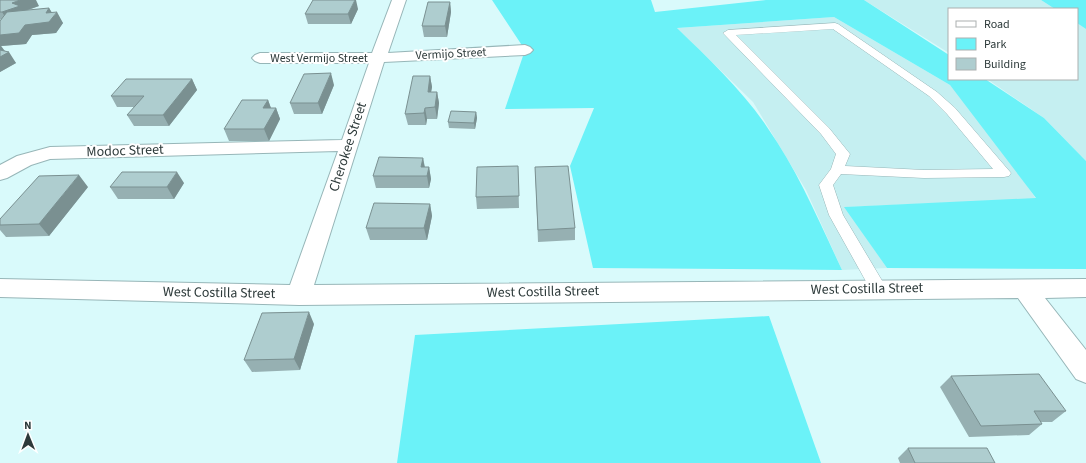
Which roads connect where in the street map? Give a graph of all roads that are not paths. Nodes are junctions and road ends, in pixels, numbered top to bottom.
1 (399, 0) edge
2 (525, 50) dead end
3 (260, 58) dead end
4 (378, 58) junction
5 (349, 145) junction
6 (837, 170) junction
7 (0, 174) edge
8 (0, 288) edge
9 (1024, 288) junction
10 (1086, 288) edge
11 (879, 289) junction
12 (299, 294) junction
13 (1086, 371) edge

1 - 4 street, Cherokee Street
2 - 4 street, Vermijo Street
3 - 4 street, West Vermijo Street
4 - 5 street, Cherokee Street
5 - 7 street, Modoc Street
5 - 12 street, Cherokee Street
6 - 6 lane
6 - 11 lane
8 - 12 street, West Costilla Street
9 - 10 street, West Costilla Street
9 - 11 street, West Costilla Street
9 - 13 street
11 - 12 street, West Costilla Street

